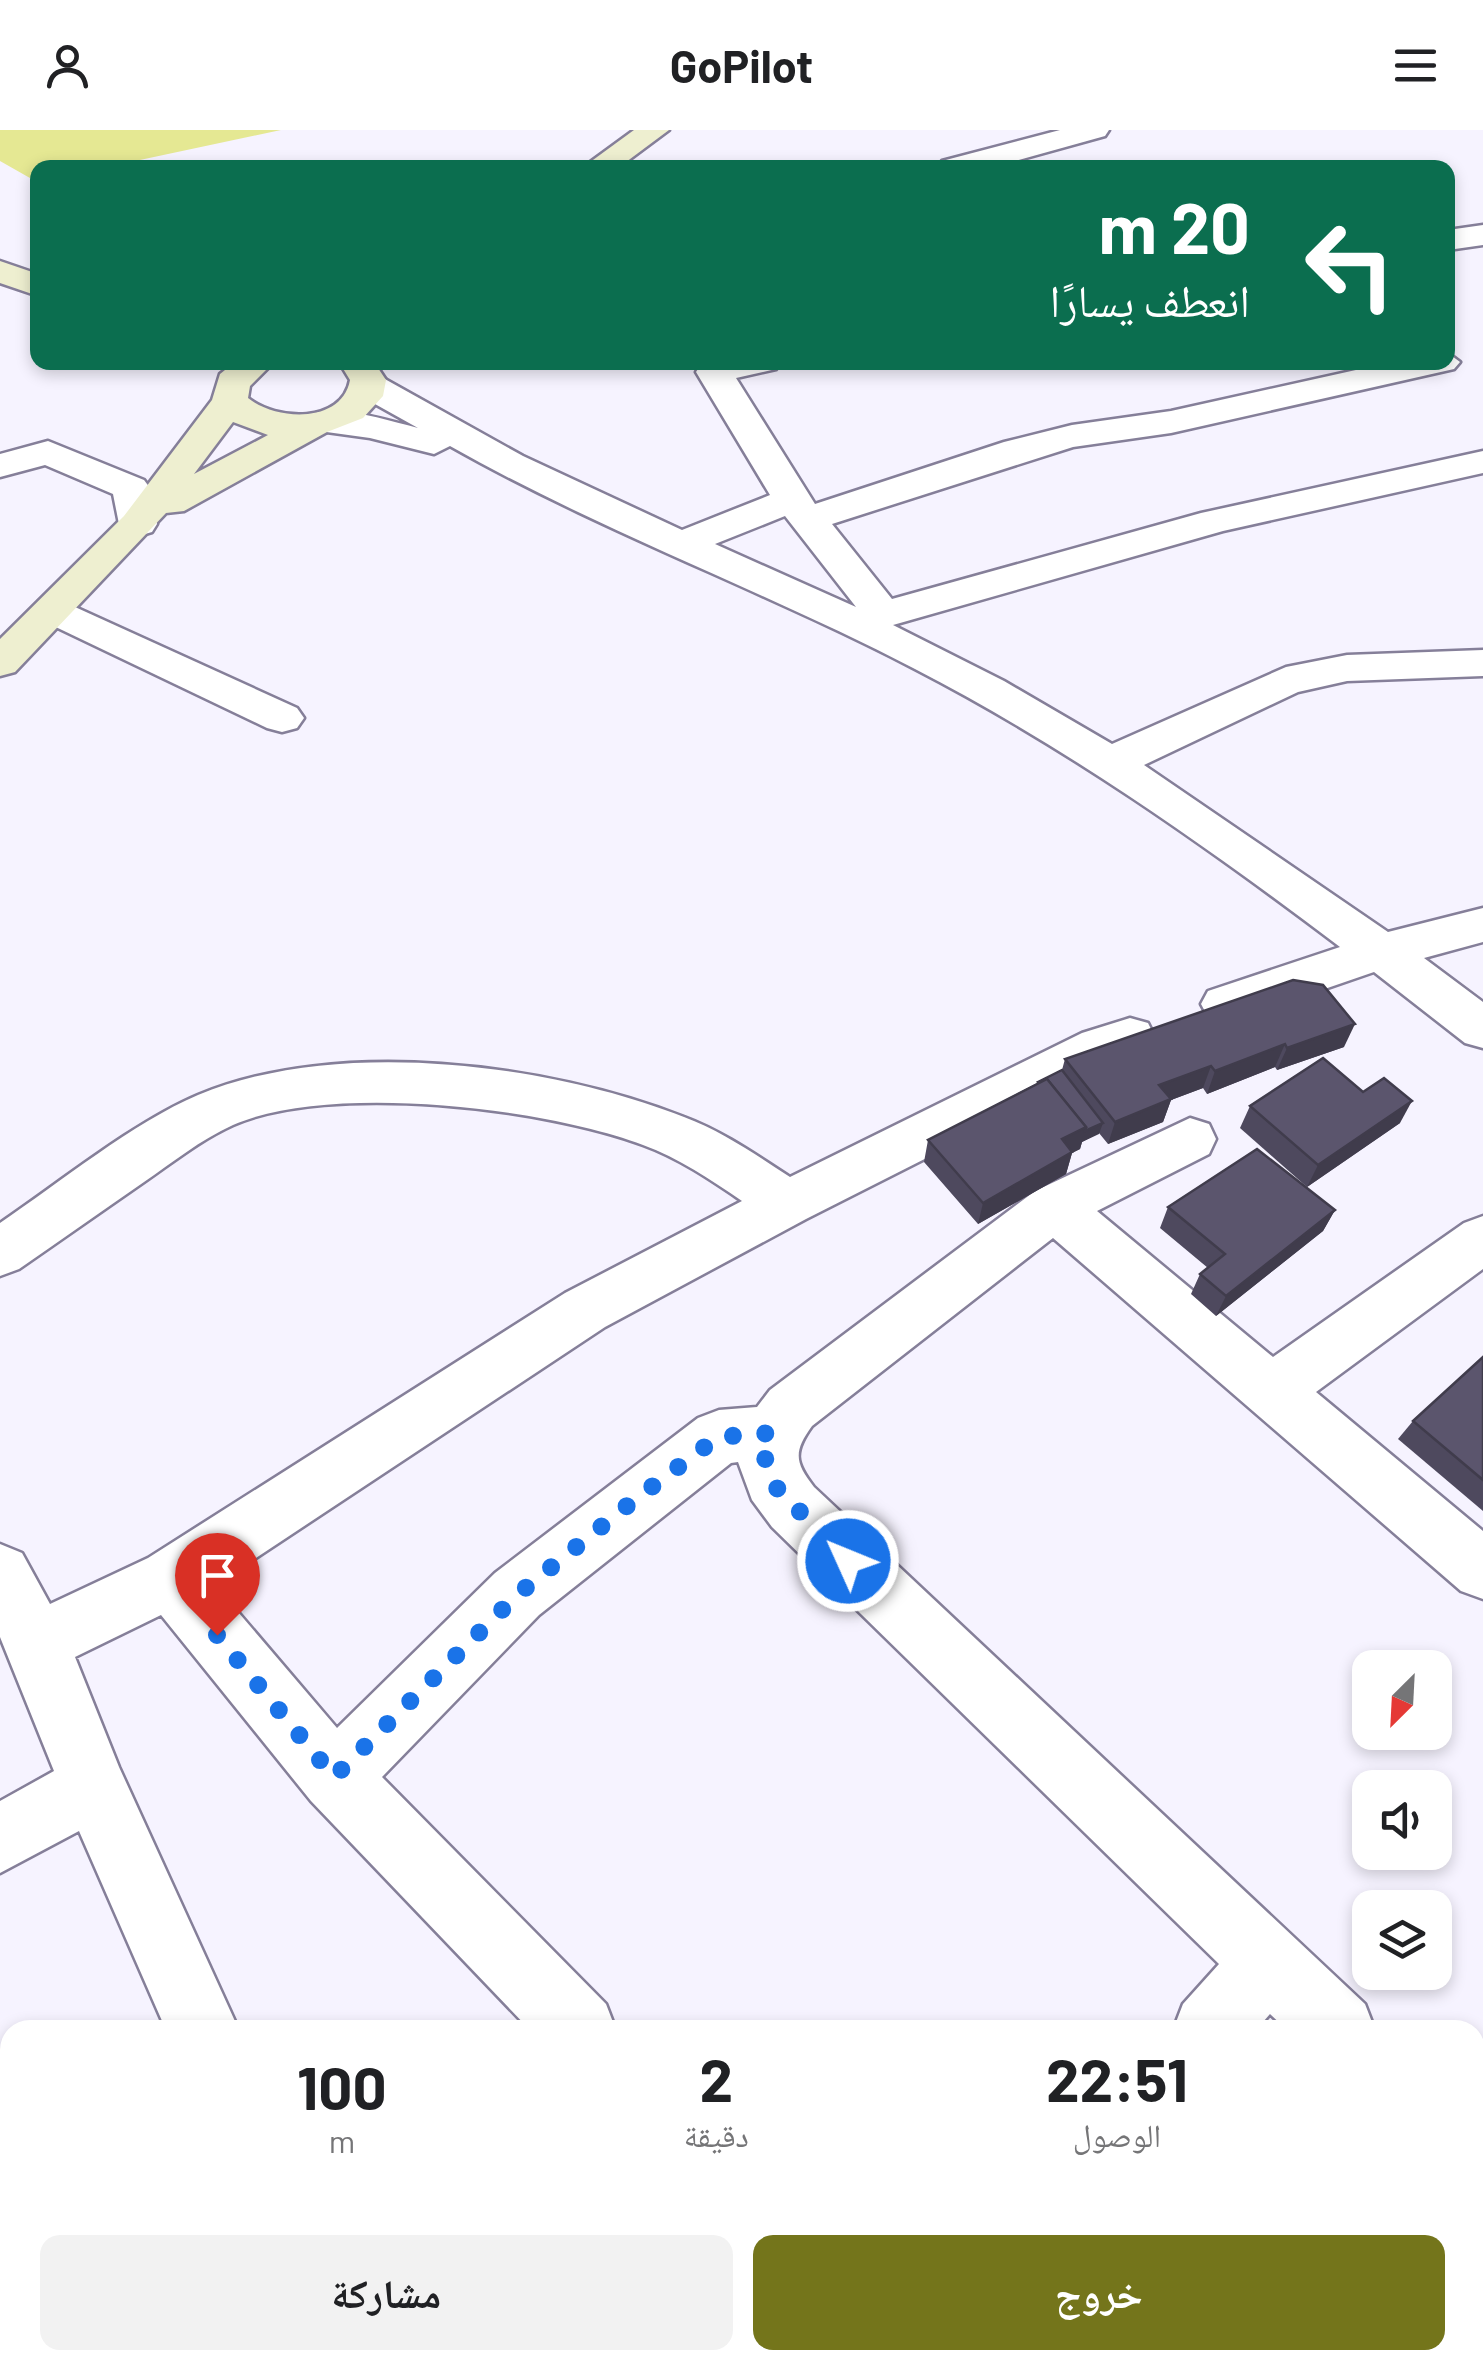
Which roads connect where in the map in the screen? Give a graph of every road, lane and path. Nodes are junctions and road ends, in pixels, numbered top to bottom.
1 (654, 130) edge
2 (1094, 130) edge
3 (1057, 138) junction
4 (609, 160) edge
5 (981, 160) edge
6 (1080, 160) edge
7 (1483, 235) edge
8 (1455, 239) edge
9 (0, 270) edge
10 (30, 283) edge
11 (1483, 353) edge
12 (1455, 360) edge
13 (201, 370) edge
14 (245, 370) edge
15 (724, 370) edge
16 (1408, 370) edge
17 (370, 374) edge
18 (230, 397) junction
19 (319, 423) junction
20 (1483, 462) edge
21 (0, 466) edge
22 (527, 473) junction
23 (801, 510) junction
24 (138, 524) junction
25 (681, 544) junction
26 (53, 610) junction
27 (868, 618) junction
28 (0, 663) edge
29 (1483, 664) edge
30 (282, 718) dead end
31 (1112, 762) junction
32 (1483, 925) edge
33 (1382, 952) junction
34 (1483, 1029) edge
35 (1190, 1139) dead end
36 (787, 1203) junction
37 (1054, 1207) junction
38 (1483, 1238) edge
39 (0, 1253) edge
40 (1272, 1391) junction
41 (771, 1433) junction
42 (1483, 1570) edge
43 (170, 1579) junction
44 (16, 1617) edge
45 (334, 1777) junction
46 (93, 1786) junction
47 (0, 1839) edge
48 (1268, 1962) junction
49 (195, 2020) edge
50 (570, 2020) edge
51 (1218, 2020) edge
52 (1329, 2020) edge

1 - 4 main road
2 - 3 street
3 - 5 street
3 - 6 street
7 - 8 street
9 - 10 main road
11 - 12 street
13 - 18 main road
14 - 18 main road
15 - 23 street
16 - 23 street
17 - 19 main road
17 - 22 street
18 - 19 main road
18 - 24 main road
19 - 22 street
19 - 24 main road
20 - 27 street
21 - 24 street
22 - 25 street
23 - 25 street
23 - 27 street
24 - 26 main road
25 - 27 street
26 - 28 main road
26 - 30 street
27 - 31 street
29 - 31 street
31 - 33 street
32 - 33 street
33 - 34 street
33 - 36 street
35 - 37 street
36 - 39 street
36 - 43 street
37 - 40 street
37 - 41 street
38 - 40 street
40 - 42 street
41 - 45 street
41 - 48 street
43 - 44 street
43 - 45 street
44 - 46 street
45 - 50 street
46 - 47 street
46 - 49 street
48 - 51 street
48 - 52 street

